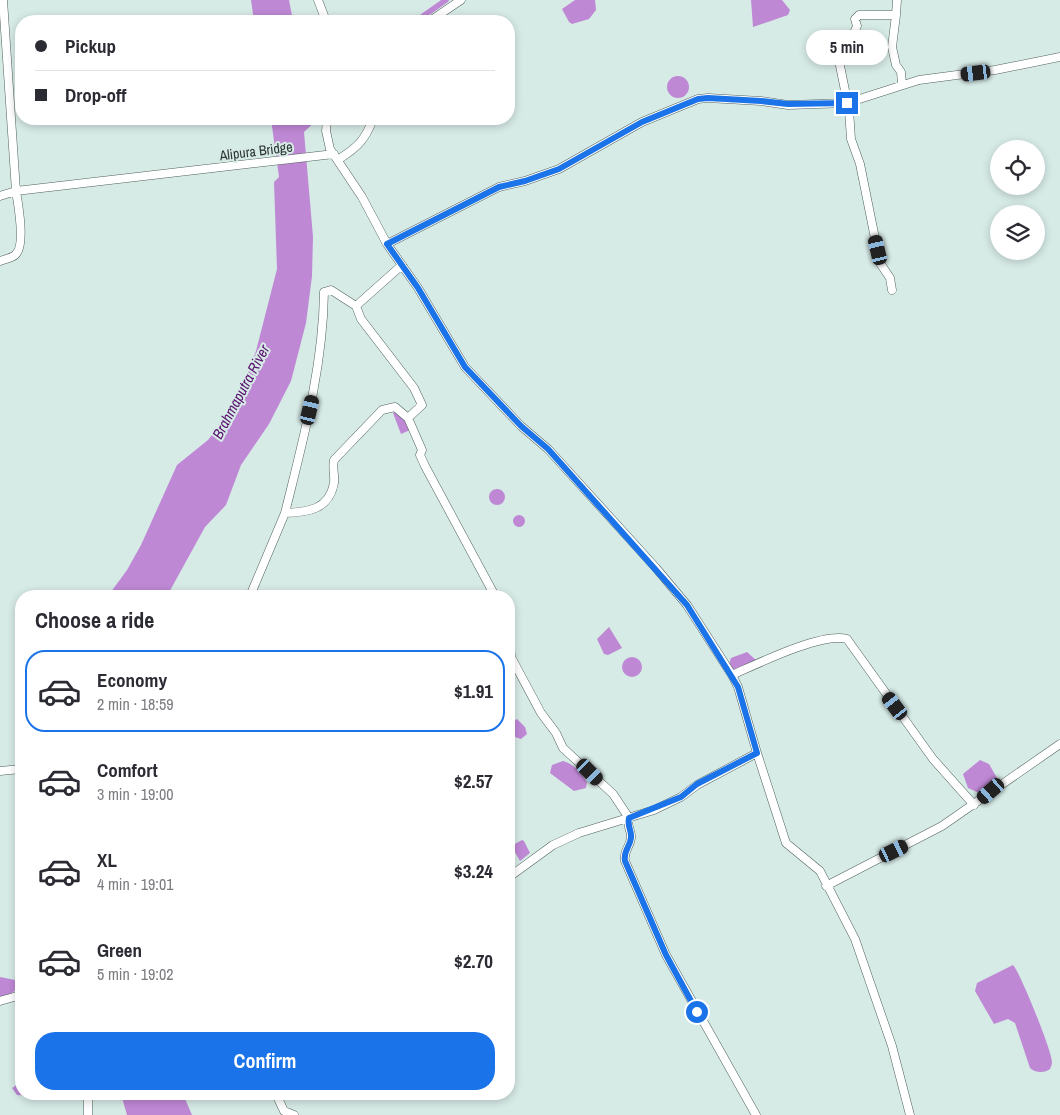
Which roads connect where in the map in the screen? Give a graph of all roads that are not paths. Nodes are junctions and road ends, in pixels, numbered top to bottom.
1 (3, 0) edge
2 (318, 0) edge
3 (461, 0) edge
4 (897, 0) edge
5 (324, 15) edge
6 (439, 15) edge
7 (896, 15) junction
8 (1060, 57) edge
9 (902, 84) junction
10 (847, 103) junction
11 (327, 125) edge
12 (371, 125) edge
13 (336, 157) junction
14 (16, 191) junction
15 (0, 196) edge
16 (387, 244) junction
17 (0, 261) edge
18 (402, 265) junction
19 (892, 290) dead end
20 (356, 306) junction
21 (408, 418) junction
22 (285, 513) junction
23 (253, 590) edge
24 (492, 590) edge
25 (515, 666) edge
26 (732, 675) junction
27 (1060, 744) edge
28 (757, 753) junction
29 (15, 770) edge
30 (0, 771) edge
31 (974, 805) junction
32 (629, 818) junction
33 (515, 873) edge
34 (826, 886) junction
35 (15, 997) edge
36 (0, 1001) edge
37 (88, 1100) edge
38 (279, 1100) edge
39 (88, 1115) edge
40 (294, 1115) edge
41 (756, 1115) edge
42 (910, 1115) edge

1 - 14 street
2 - 5 street
3 - 6 street
4 - 7 street
7 - 9 street
7 - 10 street
8 - 9 street
9 - 10 street
10 - 16 street
10 - 19 street
11 - 13 street
12 - 13 street
13 - 14 street, Alipura Bridge
13 - 16 street
14 - 15 street, Alipura Bridge
14 - 17 street
16 - 18 street
18 - 20 street
18 - 26 street
20 - 21 street
20 - 22 street
21 - 22 street
21 - 24 street
22 - 23 street
25 - 32 street
26 - 28 street
26 - 31 street
27 - 31 street
28 - 32 street
28 - 34 street
29 - 30 street
31 - 34 street
32 - 33 street
32 - 41 street
34 - 42 street
35 - 36 street
37 - 39 street
38 - 40 street

